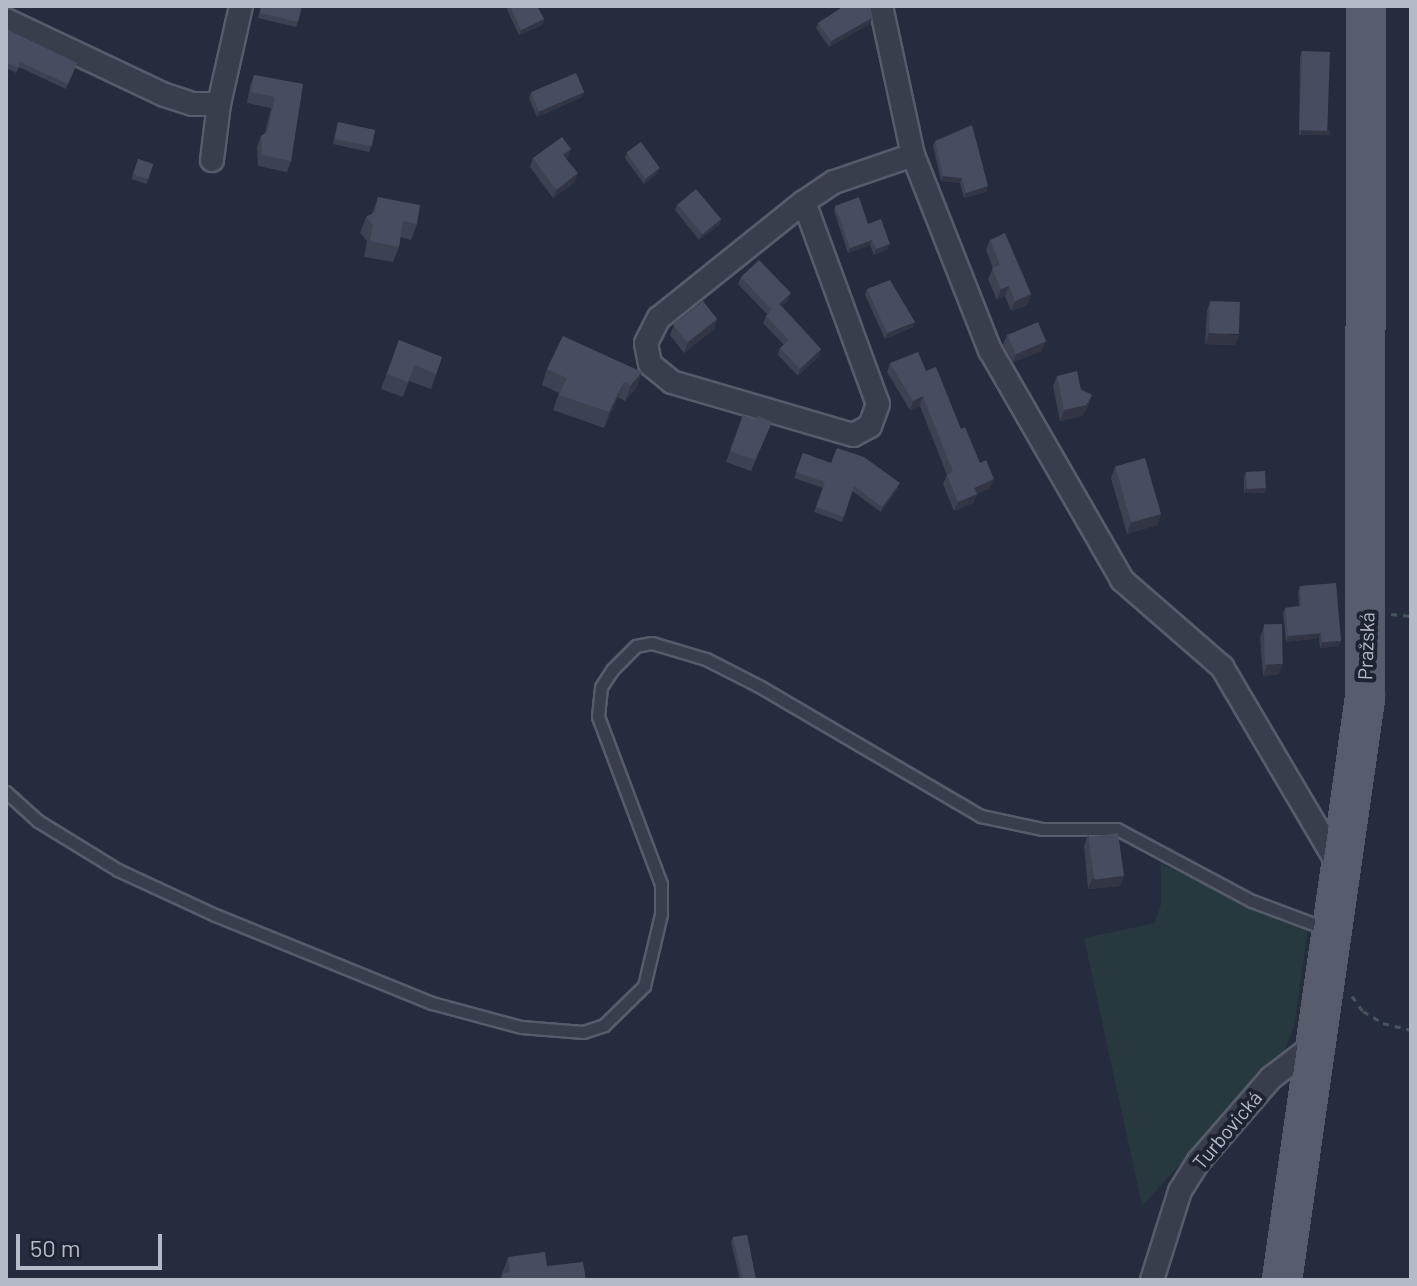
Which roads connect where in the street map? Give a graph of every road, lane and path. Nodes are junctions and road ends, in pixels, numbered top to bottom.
1 (241, 6) edge
2 (881, 6) edge
3 (1366, 6) edge
4 (6, 20) edge
5 (219, 104) junction
6 (913, 155) junction
7 (212, 160) dead end
8 (804, 202) junction
9 (6, 792) edge
10 (1342, 871) junction
11 (1332, 931) junction
12 (1350, 993) dead end
13 (1411, 1030) edge
14 (1314, 1045) junction
15 (1152, 1280) edge
16 (1282, 1280) edge

1 - 5 street
2 - 6 street
3 - 10 main road, Pražská
4 - 5 street
5 - 7 street
6 - 8 street
6 - 10 street
8 - 8 street
9 - 11 lane
10 - 11 main road, Pražská
11 - 14 main road, Pražská
12 - 13 path
14 - 15 street, Turbovická
14 - 16 main road, Pražská

